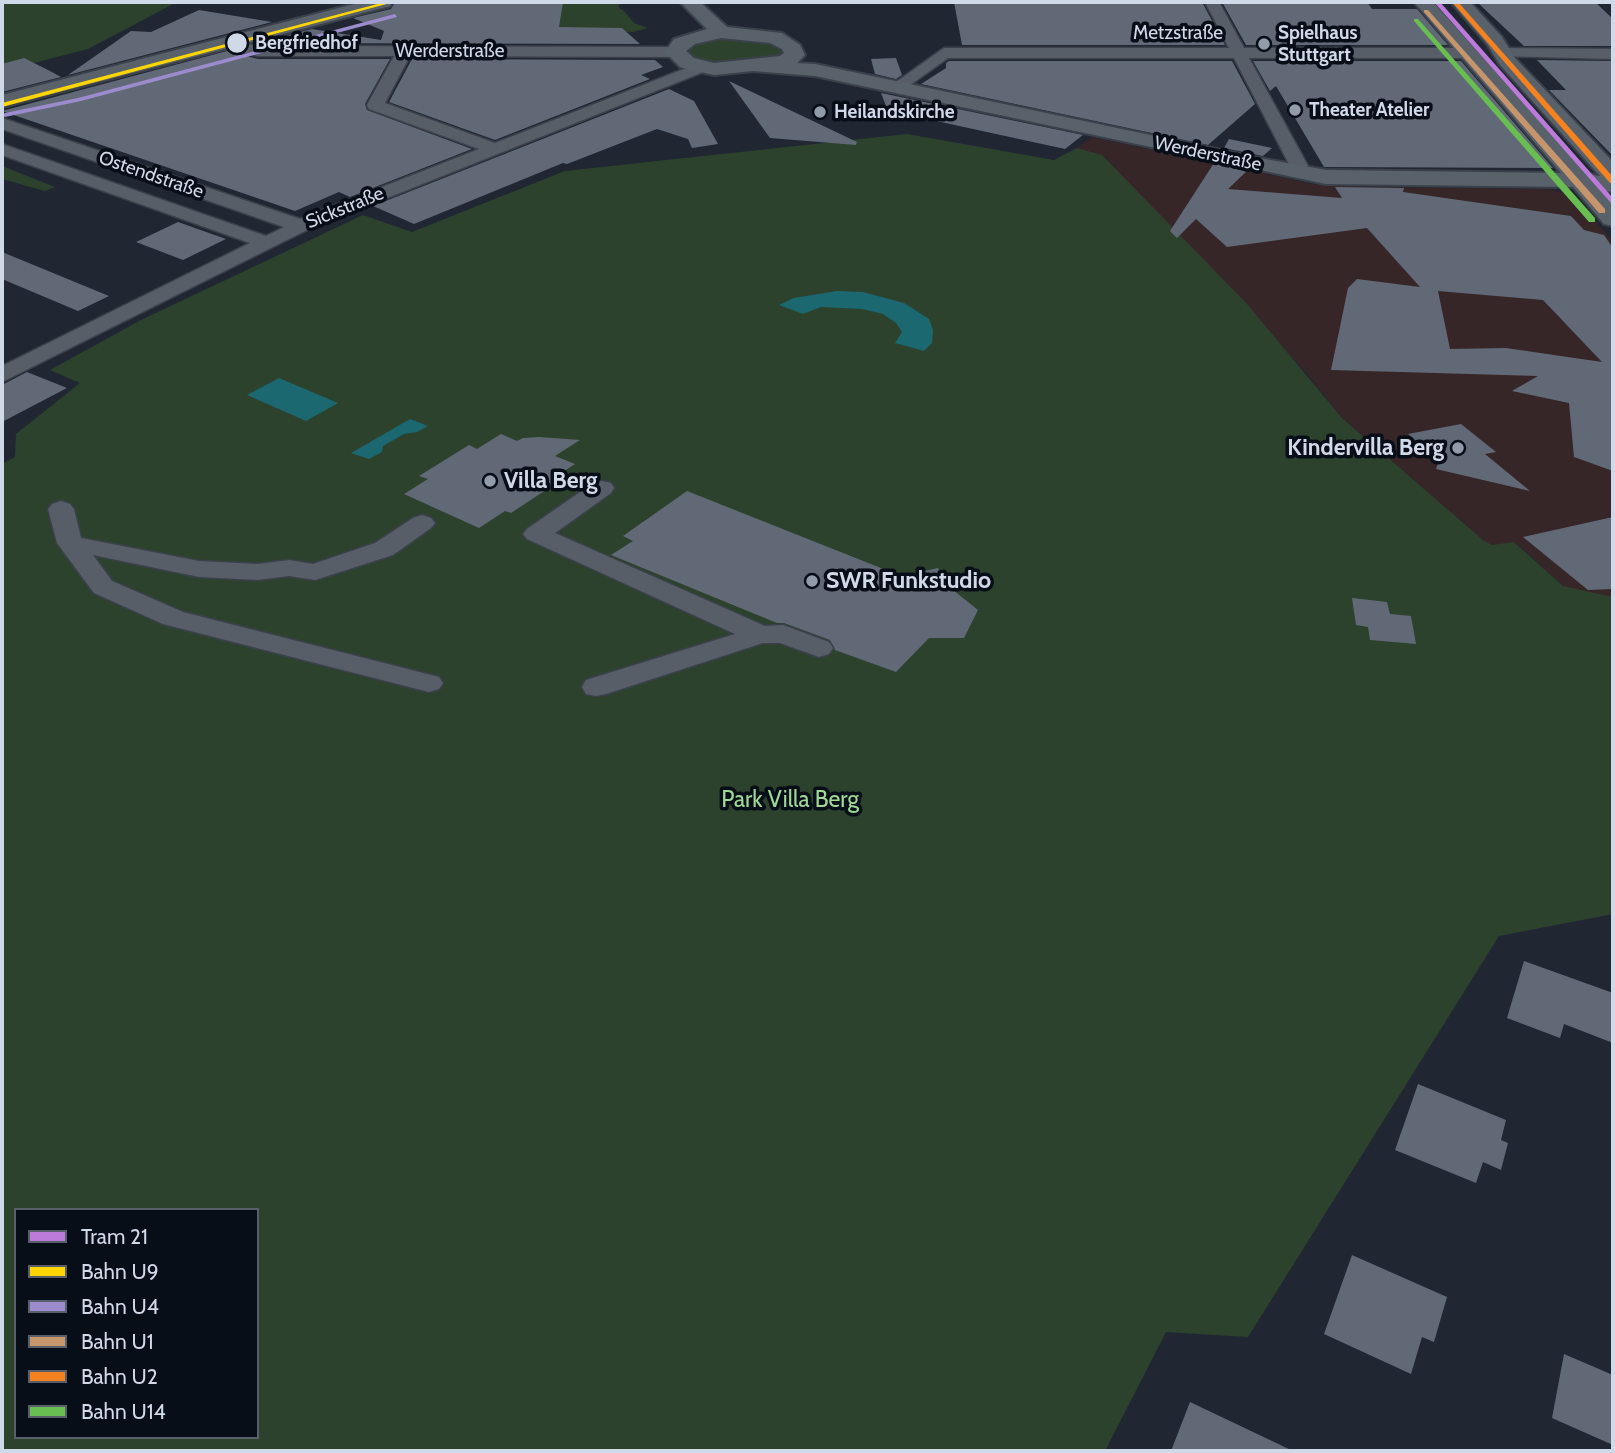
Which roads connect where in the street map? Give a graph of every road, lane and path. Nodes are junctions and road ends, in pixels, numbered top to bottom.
1 (383, 2) edge
2 (689, 2) edge
3 (1212, 2) edge
4 (1423, 2) edge
5 (1460, 2) edge
6 (720, 32) junction
7 (226, 44) junction
8 (405, 51) junction
9 (196, 52) junction
10 (675, 52) junction
11 (1239, 53) junction
12 (1470, 53) junction
13 (1504, 53) junction
14 (1613, 54) edge
15 (802, 64) junction
16 (701, 68) junction
17 (897, 86) junction
18 (2, 100) edge
19 (2, 123) edge
20 (2, 149) edge
21 (492, 149) junction
22 (1299, 173) junction
23 (1613, 176) edge
24 (1579, 180) junction
25 (1613, 185) edge
26 (1613, 219) edge
27 (300, 226) junction
28 (265, 242) junction
29 (2, 375) edge
30 (602, 488) dead end
31 (61, 509) dead end
32 (422, 523) dead end
33 (70, 543) junction
34 (761, 635) junction
35 (819, 648) dead end
36 (429, 683) dead end
37 (596, 687) dead end

1 - 7 street
2 - 6 street
3 - 11 street
4 - 12 street
5 - 13 street
6 - 10 street
6 - 15 street
7 - 8 street, Werderstraße
7 - 9 street
8 - 10 street, Werderstraße
8 - 21 street
9 - 18 street
9 - 18 street
10 - 16 street
11 - 12 street, Metzstraße
11 - 17 street, Metzstraße
11 - 22 street
12 - 24 street
13 - 14 street
13 - 23 street
15 - 16 street, Werderstraße
15 - 17 street, Werderstraße
16 - 21 street, Sickstraße
17 - 22 street, Werderstraße
19 - 27 street, Ostendstraße
20 - 28 street, Ostendstraße
21 - 27 street, Sickstraße
22 - 24 street, Werderstraße
24 - 25 street, Werderstraße
24 - 26 street
27 - 28 street, Sickstraße
28 - 29 street, Sickstraße
30 - 34 street
31 - 33 street
32 - 33 street
33 - 36 street
34 - 35 street
34 - 37 street

